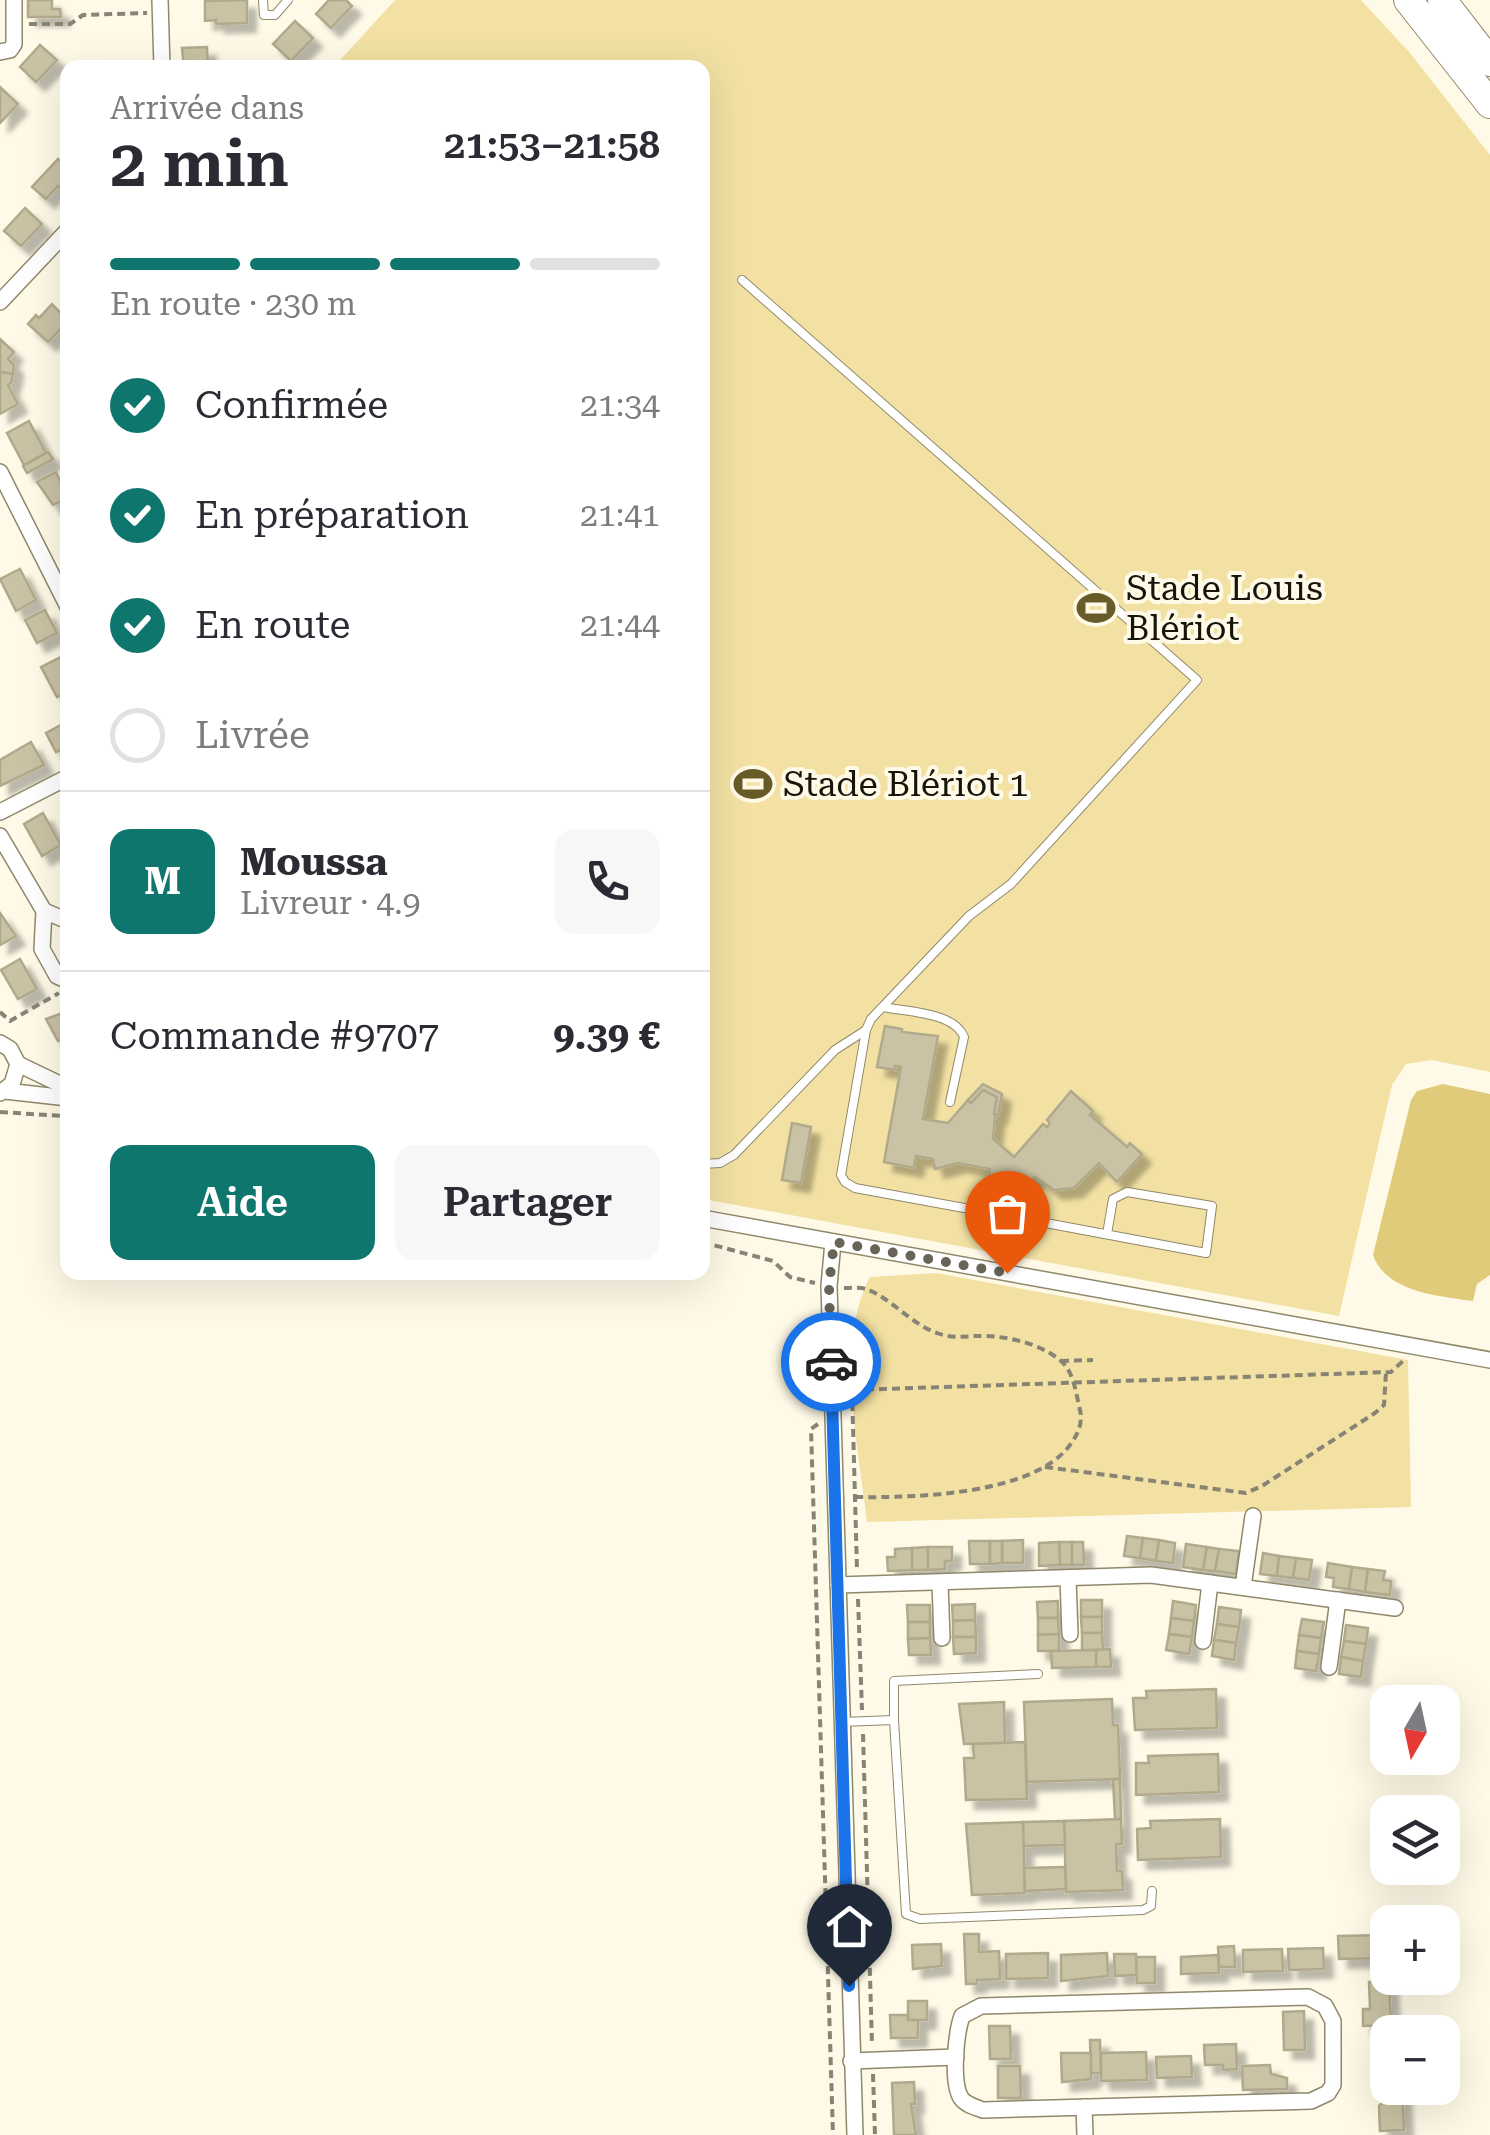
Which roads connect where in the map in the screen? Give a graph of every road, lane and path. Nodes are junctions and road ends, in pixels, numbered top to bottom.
1 (14, 0) edge
2 (263, 0) edge
3 (288, 0) edge
4 (1408, 0) edge
5 (1442, 0) edge
6 (160, 6) edge
7 (14, 24) junction
8 (0, 52) edge
9 (162, 60) edge
10 (1490, 62) edge
11 (1490, 104) edge
12 (60, 238) edge
13 (742, 280) dead end
14 (0, 302) edge
15 (0, 472) edge
16 (60, 591) edge
17 (60, 781) edge
18 (0, 812) edge
19 (0, 836) edge
20 (44, 911) junction
21 (60, 918) edge
22 (60, 978) edge
23 (60, 991) edge
24 (883, 1007) junction
25 (0, 1012) edge
26 (866, 1030) junction
27 (0, 1043) edge
28 (18, 1064) junction
29 (60, 1084) edge
30 (2, 1092) edge
31 (60, 1097) edge
32 (950, 1102) dead end
33 (0, 1112) edge
34 (60, 1116) edge
35 (710, 1164) edge
36 (1019, 1218) junction
37 (710, 1219) edge
38 (1107, 1234) junction
39 (834, 1242) junction
40 (710, 1244) edge
41 (1007, 1273) junction
42 (829, 1286) junction
43 (1418, 1348) junction
44 (1093, 1360) dead end
45 (1490, 1360) edge
46 (1061, 1361) junction
47 (1386, 1372) junction
48 (832, 1382) junction
49 (1074, 1384) junction
50 (852, 1390) junction
51 (833, 1411) junction
52 (1046, 1467) junction
53 (855, 1497) junction
54 (1253, 1516) dead end
55 (1068, 1578) junction
56 (940, 1582) junction
57 (1210, 1583) junction
58 (838, 1585) junction
59 (858, 1585) junction
60 (1244, 1588) junction
61 (1338, 1600) junction
62 (1395, 1608) dead end
63 (1070, 1634) dead end
64 (942, 1638) dead end
65 (1203, 1640) dead end
66 (1329, 1668) dead end
67 (1038, 1674) dead end
68 (862, 1720) junction
69 (894, 1720) junction
70 (842, 1722) junction
71 (1152, 1891) dead end
72 (956, 2056) junction
73 (872, 2060) junction
74 (851, 2061) junction
75 (1084, 2107) junction
76 (833, 2135) edge
77 (854, 2135) edge
78 (875, 2135) edge
79 (1085, 2135) edge

1 - 7 street
2 - 3 lane
4 - 11 highway
5 - 10 highway
6 - 7 path
6 - 9 street
7 - 8 street
12 - 14 street
13 - 24 lane
15 - 16 street
17 - 18 street
19 - 20 street
20 - 21 street
20 - 22 street
23 - 25 path
24 - 26 lane
24 - 32 lane
26 - 35 lane
26 - 36 lane
27 - 28 street
28 - 29 street
28 - 30 street
30 - 31 street
33 - 34 path
36 - 38 lane
36 - 41 lane
37 - 39 street
38 - 38 lane
39 - 41 street
39 - 42 street
40 - 42 path
41 - 43 street
42 - 46 path
42 - 48 street
43 - 45 street
43 - 47 path
44 - 46 path
46 - 49 path
47 - 49 path
47 - 52 path
48 - 50 path
48 - 51 street
49 - 50 path
49 - 52 path
50 - 53 path
51 - 58 street
51 - 76 path
52 - 53 path
53 - 59 path
54 - 60 street
55 - 56 street
55 - 57 street
55 - 63 street
56 - 59 street
56 - 64 street
57 - 60 street
57 - 65 street
58 - 59 street
58 - 70 street
59 - 68 path
60 - 61 street
61 - 62 street
61 - 66 street
67 - 69 lane
68 - 69 lane
68 - 70 lane
68 - 73 path
69 - 71 lane
70 - 74 street
72 - 73 street
72 - 75 street
72 - 75 street
73 - 74 street
73 - 78 path
74 - 77 street
75 - 79 street

